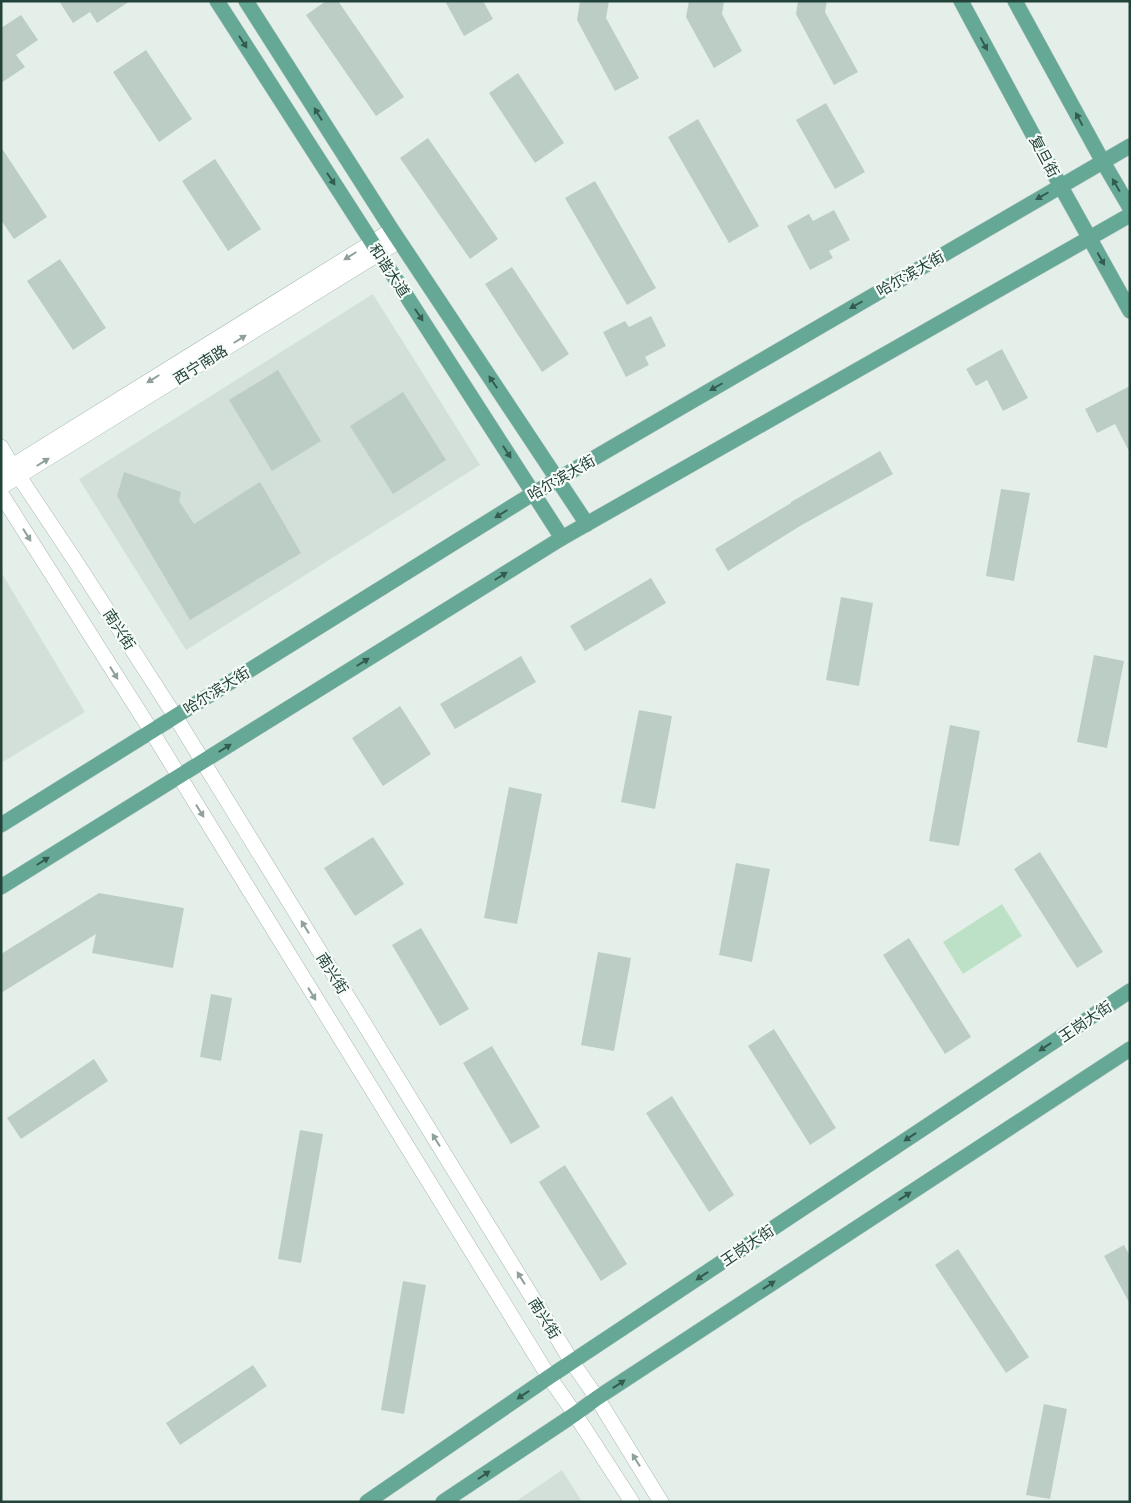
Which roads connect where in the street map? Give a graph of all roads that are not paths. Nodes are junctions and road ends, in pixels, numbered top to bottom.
1 (217, 1) edge
2 (246, 1) edge
3 (961, 1) edge
4 (1016, 1) edge
5 (1130, 146) edge
6 (1102, 162) junction
7 (1060, 185) junction
8 (1130, 208) edge
9 (1130, 215) edge
10 (395, 236) junction
11 (1089, 238) junction
12 (375, 248) junction
13 (1130, 311) edge
14 (1, 447) edge
15 (11, 472) edge
16 (558, 479) junction
17 (1, 487) edge
18 (534, 493) junction
19 (1, 494) edge
20 (588, 524) junction
21 (562, 538) junction
22 (175, 716) junction
23 (152, 732) junction
24 (204, 762) junction
25 (178, 776) junction
26 (1, 825) edge
27 (1, 887) edge
28 (1130, 991) edge
29 (1130, 1049) edge
30 (572, 1362) junction
31 (549, 1377) junction
32 (596, 1398) junction
33 (576, 1414) junction
34 (367, 1502) edge
35 (444, 1502) edge
36 (632, 1502) edge
37 (661, 1502) edge

1 -> 12 main road, 和谐大道
10 -> 2 main road, 和谐大道
3 -> 7 main road, 复旦街
6 -> 4 main road
5 - 6 main road, 哈尔滨大街
6 - 7 main road, 哈尔滨大街
8 -> 6 main road
7 - 11 main road, 复旦街
7 -> 16 main road, 哈尔滨大街
9 - 11 main road
10 - 12 street, 西宁南路
16 -> 10 main road, 和谐大道
11 -> 13 main road, 复旦街
11 - 20 main road
12 - 15 street, 西宁南路
12 -> 18 main road, 和谐大道
14 - 15 street, 南兴街
15 - 17 street, 西宁南路
15 - 22 street, 南兴街
16 - 18 main road, 哈尔滨大街
16 - 20 main road, 和谐大道
18 - 21 main road, 和谐大道
18 -> 22 main road, 哈尔滨大街
19 -> 23 street, 南兴街
20 - 21 main road
24 -> 21 main road
22 - 23 main road, 哈尔滨大街
22 - 24 street, 南兴街
23 - 25 street, 南兴街
23 - 26 main road, 哈尔滨大街
24 - 25 main road
30 -> 24 street, 南兴街
27 -> 25 main road
25 -> 31 street, 南兴街
28 -> 30 main road, 王岗大街
32 -> 29 main road
30 - 31 main road, 王岗大街
30 - 32 street, 南兴街
31 - 33 street, 南兴街
31 -> 34 main road, 王岗大街
32 - 33 main road
37 -> 32 street, 南兴街
35 -> 33 main road
33 - 36 street, 南兴街

